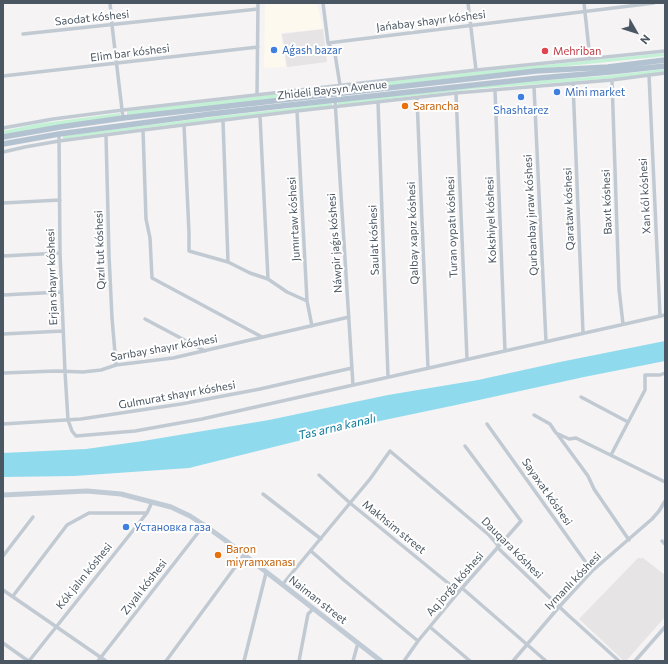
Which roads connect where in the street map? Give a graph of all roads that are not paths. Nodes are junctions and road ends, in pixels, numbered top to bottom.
1 (110, 3) edge
2 (258, 3) edge
3 (322, 3) edge
4 (468, 3) edge
5 (584, 3) edge
6 (654, 3) edge
7 (258, 9) junction
8 (585, 11) junction
9 (112, 25) junction
10 (471, 25) junction
11 (23, 34) dead end
12 (328, 43) junction
13 (258, 47) junction
14 (665, 52) edge
15 (590, 59) junction
16 (665, 60) edge
17 (116, 63) junction
18 (665, 66) edge
19 (476, 70) junction
20 (665, 73) edge
21 (649, 75) junction
22 (3, 76) edge
23 (612, 80) junction
24 (574, 83) junction
25 (340, 85) junction
26 (534, 87) junction
27 (495, 90) junction
28 (456, 93) junction
29 (257, 94) junction
30 (417, 98) junction
31 (335, 100) junction
32 (378, 102) junction
33 (336, 107) junction
34 (123, 110) junction
35 (297, 111) junction
36 (260, 116) junction
37 (123, 118) junction
38 (223, 121) junction
39 (184, 125) junction
40 (3, 128) edge
41 (143, 130) junction
42 (59, 134) junction
43 (106, 135) junction
44 (3, 137) edge
45 (59, 141) junction
46 (3, 144) edge
47 (3, 152) edge
48 (60, 200) junction
49 (3, 203) edge
50 (60, 253) junction
51 (3, 256) edge
52 (228, 262) junction
53 (268, 279) junction
54 (61, 292) junction
55 (3, 295) edge
56 (307, 301) junction
57 (665, 315) edge
58 (660, 316) junction
59 (349, 317) junction
60 (145, 319) dead end
61 (623, 324) junction
62 (312, 326) junction
63 (62, 331) junction
64 (583, 333) junction
65 (3, 334) edge
66 (262, 337) junction
67 (546, 342) junction
68 (205, 351) junction
69 (505, 351) junction
70 (467, 360) junction
71 (116, 365) junction
72 (352, 368) junction
73 (428, 368) junction
74 (65, 372) junction
75 (3, 373) edge
76 (665, 373) edge
77 (388, 377) junction
78 (353, 385) junction
79 (581, 397) dead end
80 (534, 415) dead end
81 (68, 420) junction
82 (628, 422) junction
83 (3, 424) edge
84 (487, 424) dead end
85 (556, 433) junction
86 (465, 446) dead end
87 (611, 455) junction
88 (319, 475) dead end
89 (665, 482) edge
90 (263, 494) dead end
91 (3, 495) edge
92 (665, 501) edge
93 (152, 502) junction
94 (350, 503) junction
95 (147, 513) junction
96 (33, 517) dead end
97 (204, 525) junction
98 (321, 539) junction
99 (628, 540) junction
100 (498, 548) junction
101 (311, 551) junction
102 (244, 555) junction
103 (3, 556) edge
104 (592, 571) junction
105 (266, 573) junction
106 (282, 585) junction
107 (462, 588) junction
108 (3, 590) edge
109 (459, 592) junction
110 (13, 596) junction
111 (559, 607) junction
112 (313, 608) junction
113 (56, 626) junction
114 (430, 627) junction
115 (665, 627) edge
116 (418, 641) junction
117 (3, 643) edge
118 (358, 643) junction
119 (527, 644) junction
120 (102, 657) junction
121 (29, 661) edge
122 (98, 661) edge
123 (106, 661) edge
124 (166, 661) edge
125 (244, 661) edge
126 (299, 661) edge
127 (353, 661) edge
128 (381, 661) edge
129 (404, 661) edge
130 (470, 661) edge
131 (513, 661) edge
132 (546, 661) edge
133 (619, 661) edge
134 (635, 661) edge

1 - 9 street
2 - 7 street
3 - 12 street
4 - 10 street
5 - 8 street
6 - 8 street, Jańabay shayır kóshesi
7 - 9 street, Saodat kóshesi
7 - 13 street
8 - 10 street, Jańabay shayır kóshesi
8 - 15 street
9 - 11 street, Saodat kóshesi
9 - 17 street
10 - 12 street, Jańabay shayır kóshesi
10 - 19 street
12 - 25 street
13 - 17 street, Elim bar kóshesi
13 - 29 street
14 - 15 street
15 - 19 street
16 - 37 main road, Zhideli Baysyn Avenue
17 - 22 street, Elim bar kóshesi
17 - 34 street
18 - 31 main road, Zhideli Baysyn Avenue
19 - 25 street
20 - 21 street
21 - 23 street
21 - 58 street, Xan kól kóshesi
23 - 24 street
23 - 61 street, Baxıt kóshesi
24 - 26 street
24 - 64 street, Qarataw kóshesi
25 - 29 street
26 - 27 street
26 - 67 street, Qurbanbay jıraw kóshesi
27 - 28 street
27 - 69 street, Kokshiyel kóshesi
28 - 30 street
28 - 70 street, Turan oypatı kóshesi
29 - 34 street
30 - 32 street
30 - 73 street, Qalbay xapız kóshesi
31 - 33 street, Náwpir jaǵıs kóshesi
31 - 42 main road, Zhideli Baysyn Avenue
32 - 33 street
32 - 77 street, Saulat kóshesi
33 - 35 street
33 - 59 street, Náwpir jaǵıs kóshesi
34 - 37 street
34 - 40 street
35 - 36 street
35 - 56 street, Jumırtaw kóshesi
36 - 38 street
36 - 53 street
37 - 44 main road, Zhideli Baysyn Avenue
38 - 39 street
38 - 52 street
39 - 41 street
39 - 52 street
41 - 43 street
41 - 66 street
42 - 45 street, Erjan shayır kóshesi
42 - 46 main road, Zhideli Baysyn Avenue
43 - 45 street
43 - 71 street, Qızıl tut kóshesi
45 - 47 street
45 - 48 street, Erjan shayır kóshesi
48 - 49 street
48 - 50 street, Erjan shayır kóshesi
50 - 51 street
50 - 54 street, Erjan shayır kóshesi
52 - 53 street
53 - 56 street
54 - 55 street
54 - 63 street, Erjan shayır kóshesi
56 - 62 street, Jumırtaw kóshesi
57 - 58 street
58 - 61 street
59 - 62 street, Sarıbay shayır kóshesi
59 - 72 street, Náwpir jaǵıs kóshesi
60 - 68 street
61 - 64 street
62 - 66 street, Sarıbay shayır kóshesi
63 - 65 street
63 - 74 street, Erjan shayır kóshesi
64 - 67 street
66 - 68 street, Sarıbay shayır kóshesi
67 - 69 street
68 - 71 street, Sarıbay shayır kóshesi
69 - 70 street
70 - 73 street
71 - 74 street, Sarıbay shayır kóshesi
72 - 78 street, Náwpir jaǵıs kóshesi
72 - 81 street, Gulmurat shayır kóshesi
73 - 77 street
74 - 75 street, Sarıbay shayır kóshesi
74 - 81 street, Erjan shayır kóshesi
76 - 82 street
77 - 78 street
78 - 81 street
79 - 82 street
80 - 85 street
81 - 83 street, Gulmurat shayır kóshesi
82 - 87 street
84 - 104 street, Sayaxat kóshesi
85 - 87 street
85 - 99 street
86 - 100 street, Aq jorǵa kóshesi
87 - 89 street
88 - 94 street, Makhsim street
90 - 98 street
91 - 93 main road, Naiman street
92 - 99 street, Iymanlı kóshesi
93 - 95 street, Kók jalın kóshesi
93 - 97 main road, Naiman street
94 - 98 street
94 - 100 street, Dauqara kóshesi
94 - 109 street, Makhsim street
95 - 110 street
95 - 113 street, Kók jalın kóshesi
96 - 103 street
97 - 102 main road, Naiman street
97 - 120 street, Zıyalı kóshesi
98 - 101 street
99 - 104 street, Iymanlı kóshesi
100 - 107 street, Aq jorǵa kóshesi
100 - 111 street, Dauqara kóshesi
101 - 106 street
101 - 116 street
102 - 105 main road, Naiman street
102 - 124 street
104 - 111 street, Iymanlı kóshesi
105 - 106 main road, Naiman street
105 - 125 street
106 - 112 main road, Naiman street
107 - 109 street, Aq jorǵa kóshesi
107 - 119 street
108 - 110 street
109 - 114 street, Aq jorǵa kóshesi
110 - 113 street
111 - 119 street, Iymanlı kóshesi
111 - 133 street, Dauqara kóshesi
112 - 118 main road, Naiman street
112 - 126 street
113 - 120 street
113 - 121 street, Kók jalın kóshesi
114 - 116 street, Aq jorǵa kóshesi
114 - 130 street
115 - 134 street
116 - 129 street, Aq jorǵa kóshesi
117 - 121 street
118 - 127 street
118 - 128 main road, Naiman street
119 - 131 street, Iymanlı kóshesi
119 - 132 street
120 - 122 street, Zıyalı kóshesi
120 - 123 street

